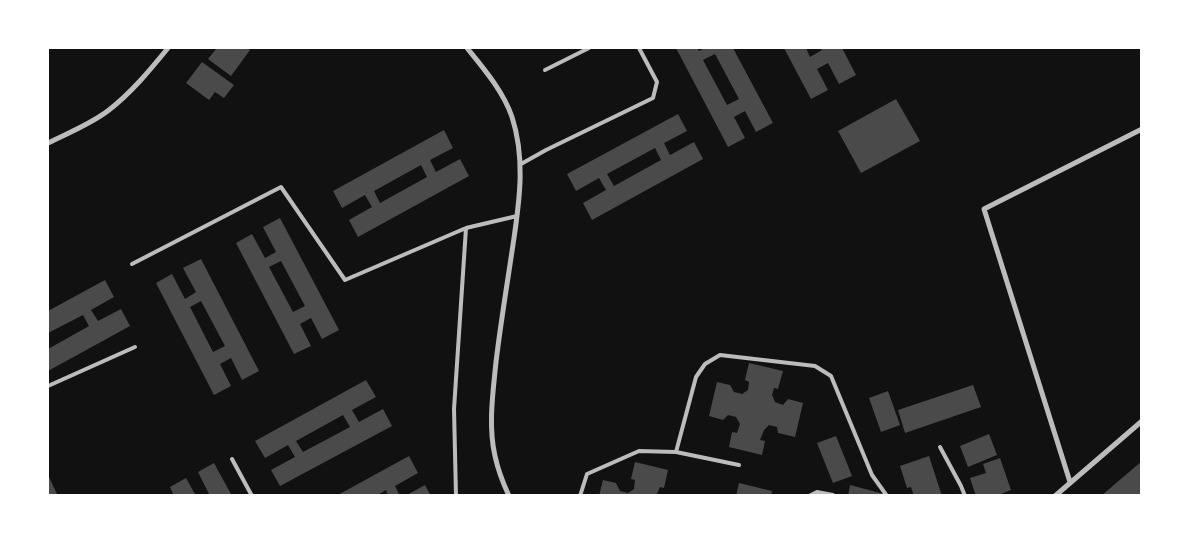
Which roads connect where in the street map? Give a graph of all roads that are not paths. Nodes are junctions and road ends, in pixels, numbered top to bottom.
1 (168, 48) edge
2 (467, 48) edge
3 (588, 48) edge
4 (639, 48) edge
5 (545, 70) dead end
6 (1142, 129) edge
7 (48, 143) edge
8 (520, 164) junction
9 (517, 216) junction
10 (466, 228) junction
11 (132, 264) dead end
12 (135, 347) dead end
13 (48, 386) edge
14 (1142, 421) edge
15 (940, 447) dead end
16 (676, 452) junction
17 (232, 459) dead end
18 (739, 465) dead end
19 (1070, 482) junction
20 (833, 495) edge
21 (252, 496) edge
22 (456, 496) edge
23 (509, 496) edge
24 (580, 496) edge
25 (809, 496) edge
26 (886, 496) edge
27 (965, 496) edge
28 (1055, 496) edge

1 - 7 street
2 - 8 street
3 - 5 lane
4 - 8 lane
6 - 19 street
8 - 9 street
9 - 10 lane
9 - 23 street
10 - 11 lane
10 - 22 lane
12 - 13 lane
14 - 19 street
15 - 27 lane
16 - 18 lane
16 - 24 lane
16 - 26 lane
17 - 21 lane
19 - 28 street
20 - 25 lane

